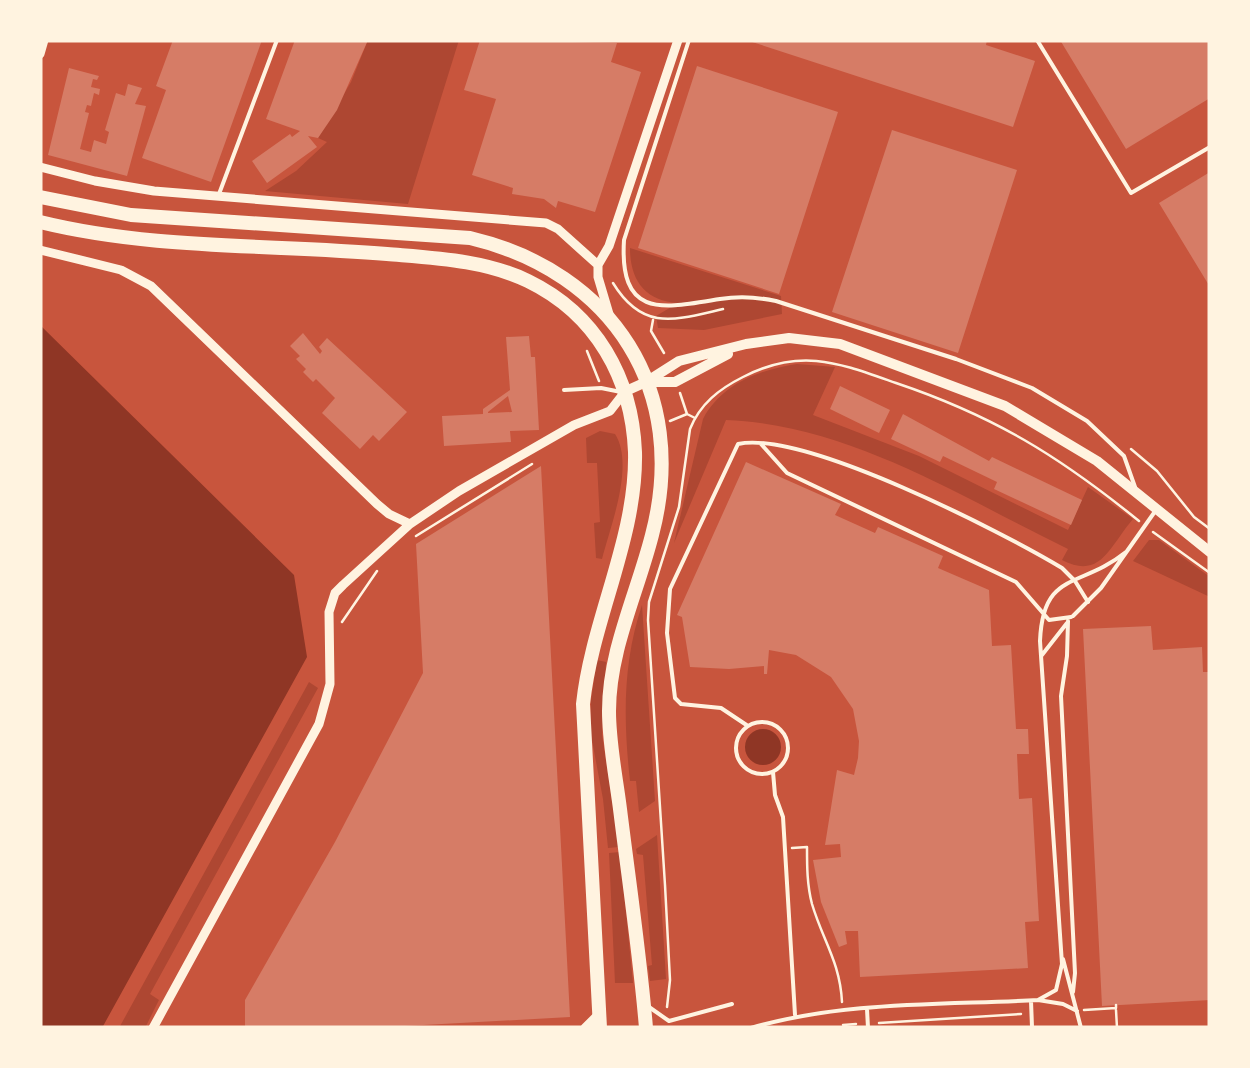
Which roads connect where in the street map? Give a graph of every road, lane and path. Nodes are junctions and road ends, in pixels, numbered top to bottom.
1 (44, 40) edge
2 (277, 40) edge
3 (678, 40) edge
4 (689, 40) edge
5 (1037, 40) edge
6 (40, 54) edge
7 (1210, 147) edge
8 (40, 167) edge
9 (218, 195) junction
10 (40, 198) edge
11 (40, 222) edge
12 (40, 250) edge
13 (598, 264) junction
14 (610, 314) junction
15 (653, 318) dead end
16 (652, 331) dead end
17 (746, 344) junction
18 (646, 382) junction
19 (564, 390) dead end
20 (626, 390) junction
21 (687, 414) dead end
22 (695, 418) junction
23 (761, 444) junction
24 (542, 458) dead end
25 (1137, 491) junction
26 (1156, 510) junction
27 (410, 524) junction
28 (1145, 526) junction
29 (395, 537) junction
30 (1126, 552) junction
31 (1210, 552) edge
32 (385, 562) dead end
33 (1210, 573) edge
34 (1075, 581) junction
35 (1088, 602) junction
36 (1042, 613) junction
37 (1069, 619) junction
38 (330, 629) junction
39 (1042, 655) junction
40 (748, 726) junction
41 (774, 772) junction
42 (785, 848) junction
43 (1060, 950) junction
44 (1073, 992) junction
45 (1034, 1000) junction
46 (644, 1003) junction
47 (732, 1004) dead end
48 (867, 1009) junction
49 (842, 1010) junction
50 (1077, 1011) junction
51 (1031, 1014) junction
52 (795, 1016) junction
53 (600, 1021) edge
54 (668, 1021) junction
55 (868, 1026) edge
56 (153, 1028) edge
57 (585, 1028) edge
58 (646, 1028) edge
59 (751, 1028) edge
60 (840, 1028) edge
61 (1032, 1028) edge
62 (1081, 1028) edge
63 (1118, 1028) edge

1 - 6 street
2 - 9 lane
3 - 13 street
4 - 25 lane
5 - 7 lane
8 - 9 street
9 - 13 street
10 - 14 main road
11 - 20 main road
12 - 27 street
13 - 14 street
14 - 18 main road
15 - 16 path
17 - 18 street
17 - 18 street
17 - 25 street
18 - 20 street
18 - 46 main road
19 - 20 lane
20 - 27 street
20 - 53 main road
21 - 22 path
22 - 28 path
22 - 54 path
23 - 34 lane
23 - 36 lane
23 - 40 lane
24 - 29 path
25 - 26 street
26 - 28 lane
26 - 31 street
27 - 29 street
28 - 30 lane
28 - 33 path
29 - 38 street
30 - 34 lane
30 - 35 lane
32 - 38 path
34 - 35 lane
34 - 36 lane
35 - 37 lane
36 - 37 lane
36 - 39 lane
37 - 39 lane
37 - 44 lane
38 - 56 street
39 - 43 lane
40 - 41 lane
40 - 41 lane
41 - 42 lane
42 - 49 path
42 - 52 lane
43 - 44 lane
43 - 45 lane
44 - 50 lane
45 - 48 lane
45 - 50 lane
45 - 51 lane
46 - 54 lane
46 - 58 main road
47 - 54 lane
48 - 49 lane
48 - 55 lane
49 - 52 lane
50 - 62 lane
50 - 63 path
51 - 55 path
51 - 61 lane
52 - 59 lane
53 - 57 street
55 - 60 path

